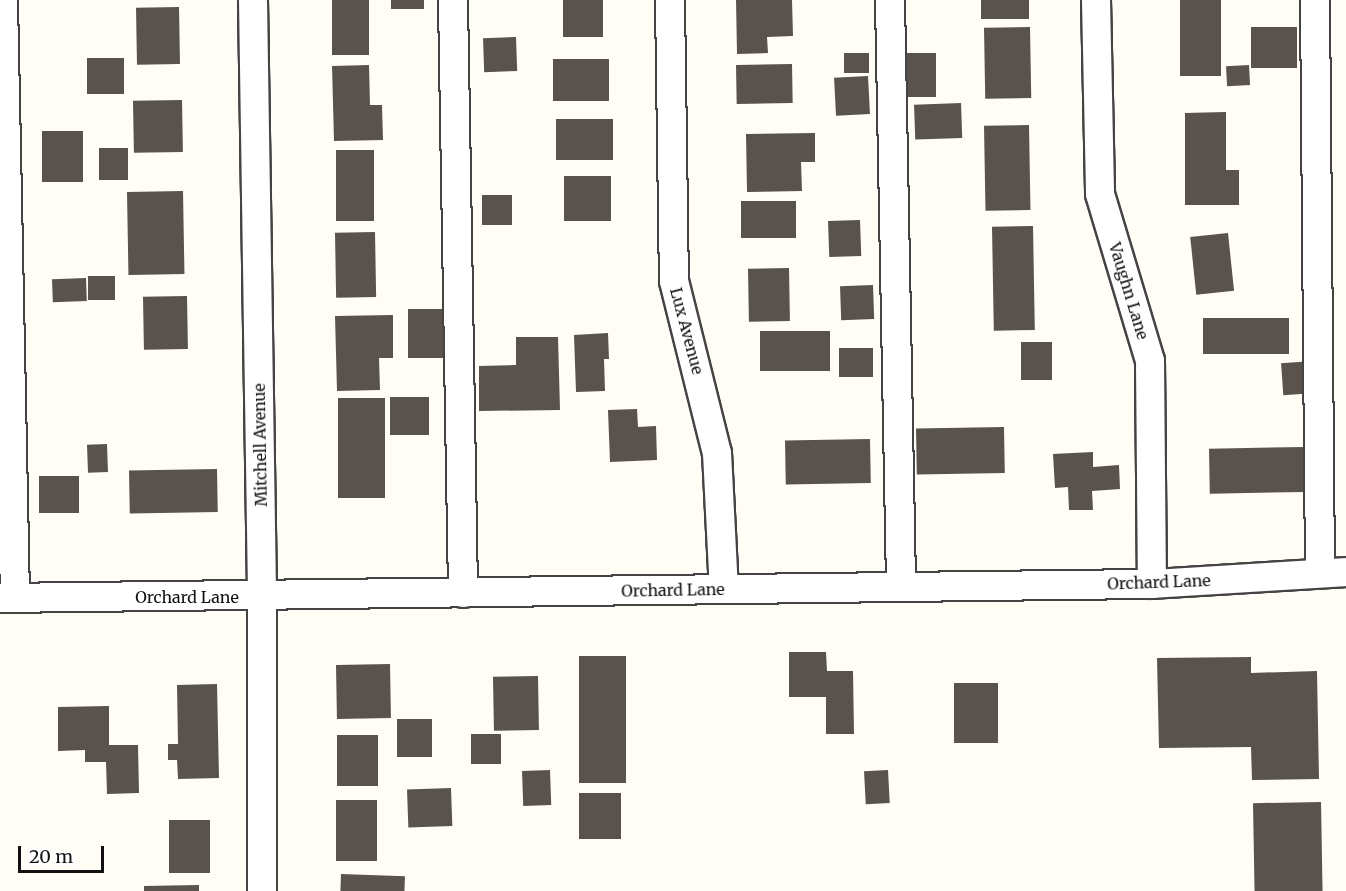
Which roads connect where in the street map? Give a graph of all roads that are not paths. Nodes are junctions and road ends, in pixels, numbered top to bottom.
1 (3, 0) edge
2 (253, 0) edge
3 (453, 0) edge
4 (670, 0) edge
5 (890, 0) edge
6 (1096, 0) edge
7 (1315, 0) edge
8 (1333, 572) edge
9 (1152, 584) junction
10 (901, 586) junction
11 (724, 589) junction
12 (463, 593) junction
13 (262, 596) junction
14 (7, 598) edge
15 (262, 891) edge

1 - 14 street
2 - 13 street, Mitchell Avenue
3 - 12 street
4 - 11 street, Lux Avenue
5 - 10 street
6 - 9 street, Vaughn Lane
7 - 8 street
8 - 9 street, Orchard Lane
9 - 10 street, Orchard Lane
10 - 11 street, Orchard Lane
11 - 12 street, Orchard Lane
12 - 13 street, Orchard Lane
13 - 14 street, Orchard Lane
13 - 15 street, Mitchell Avenue

